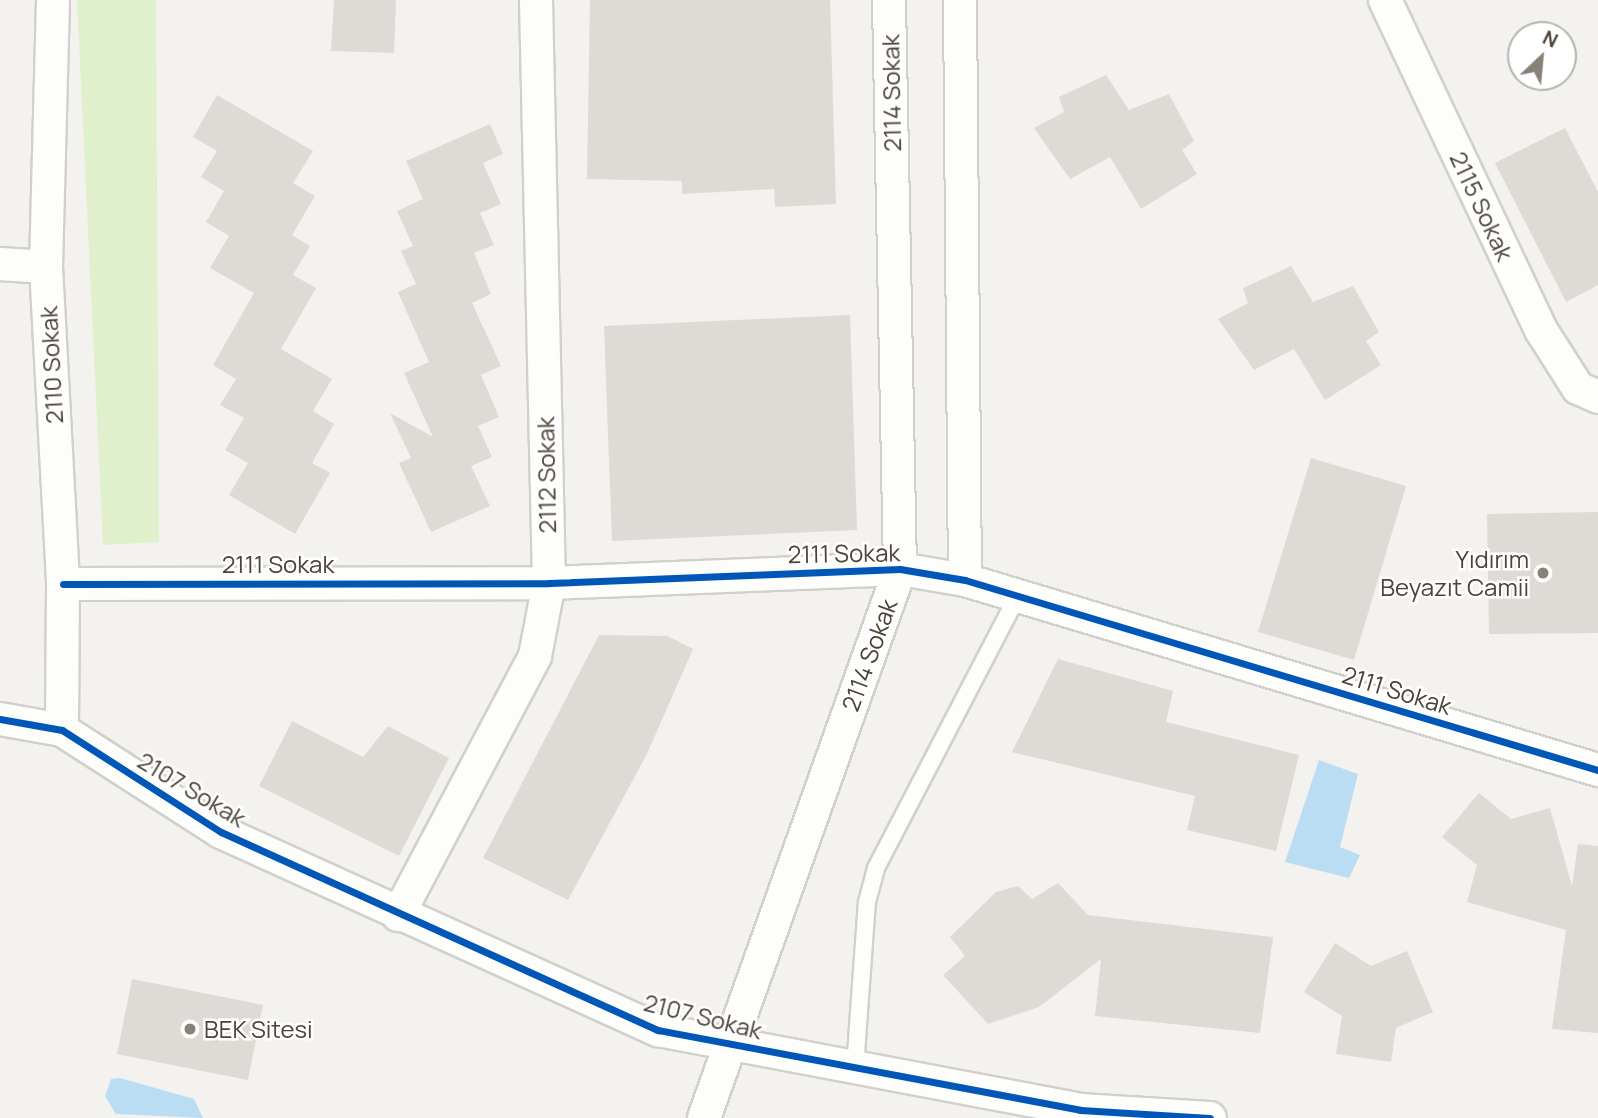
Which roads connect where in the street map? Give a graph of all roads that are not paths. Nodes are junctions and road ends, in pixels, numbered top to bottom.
1 (53, 0) edge
2 (536, 0) edge
3 (889, 0) edge
4 (960, 0) edge
5 (1385, 0) edge
6 (0, 264) edge
7 (46, 267) junction
8 (1598, 397) edge
9 (900, 569) junction
10 (965, 580) junction
11 (549, 583) junction
12 (63, 584) junction
13 (1017, 597) junction
14 (0, 719) edge
15 (62, 730) junction
16 (1598, 770) edge
17 (398, 915) junction
18 (729, 1045) junction
19 (855, 1068) junction
20 (1033, 1110) edge
21 (704, 1118) edge
22 (1210, 1118) edge

1 - 7 street, 2110 Sokak
2 - 11 street, 2112 Sokak
3 - 9 street, 2114 Sokak
4 - 10 street
5 - 8 street, 2115 Sokak
6 - 7 street
7 - 12 street, 2110 Sokak
9 - 10 street, 2111 Sokak
9 - 11 street, 2111 Sokak
9 - 18 street, 2114 Sokak
10 - 13 street, 2111 Sokak
11 - 12 street, 2111 Sokak
11 - 17 street, 2112 Sokak
12 - 15 street, 2110 Sokak
13 - 16 street, 2111 Sokak
13 - 19 lane
14 - 15 street, 2107 Sokak
15 - 17 street, 2107 Sokak
17 - 18 street, 2107 Sokak
18 - 19 street, 2107 Sokak
18 - 21 street, 2114 Sokak
19 - 20 street, 2107 Sokak
20 - 22 street, 2107 Sokak

